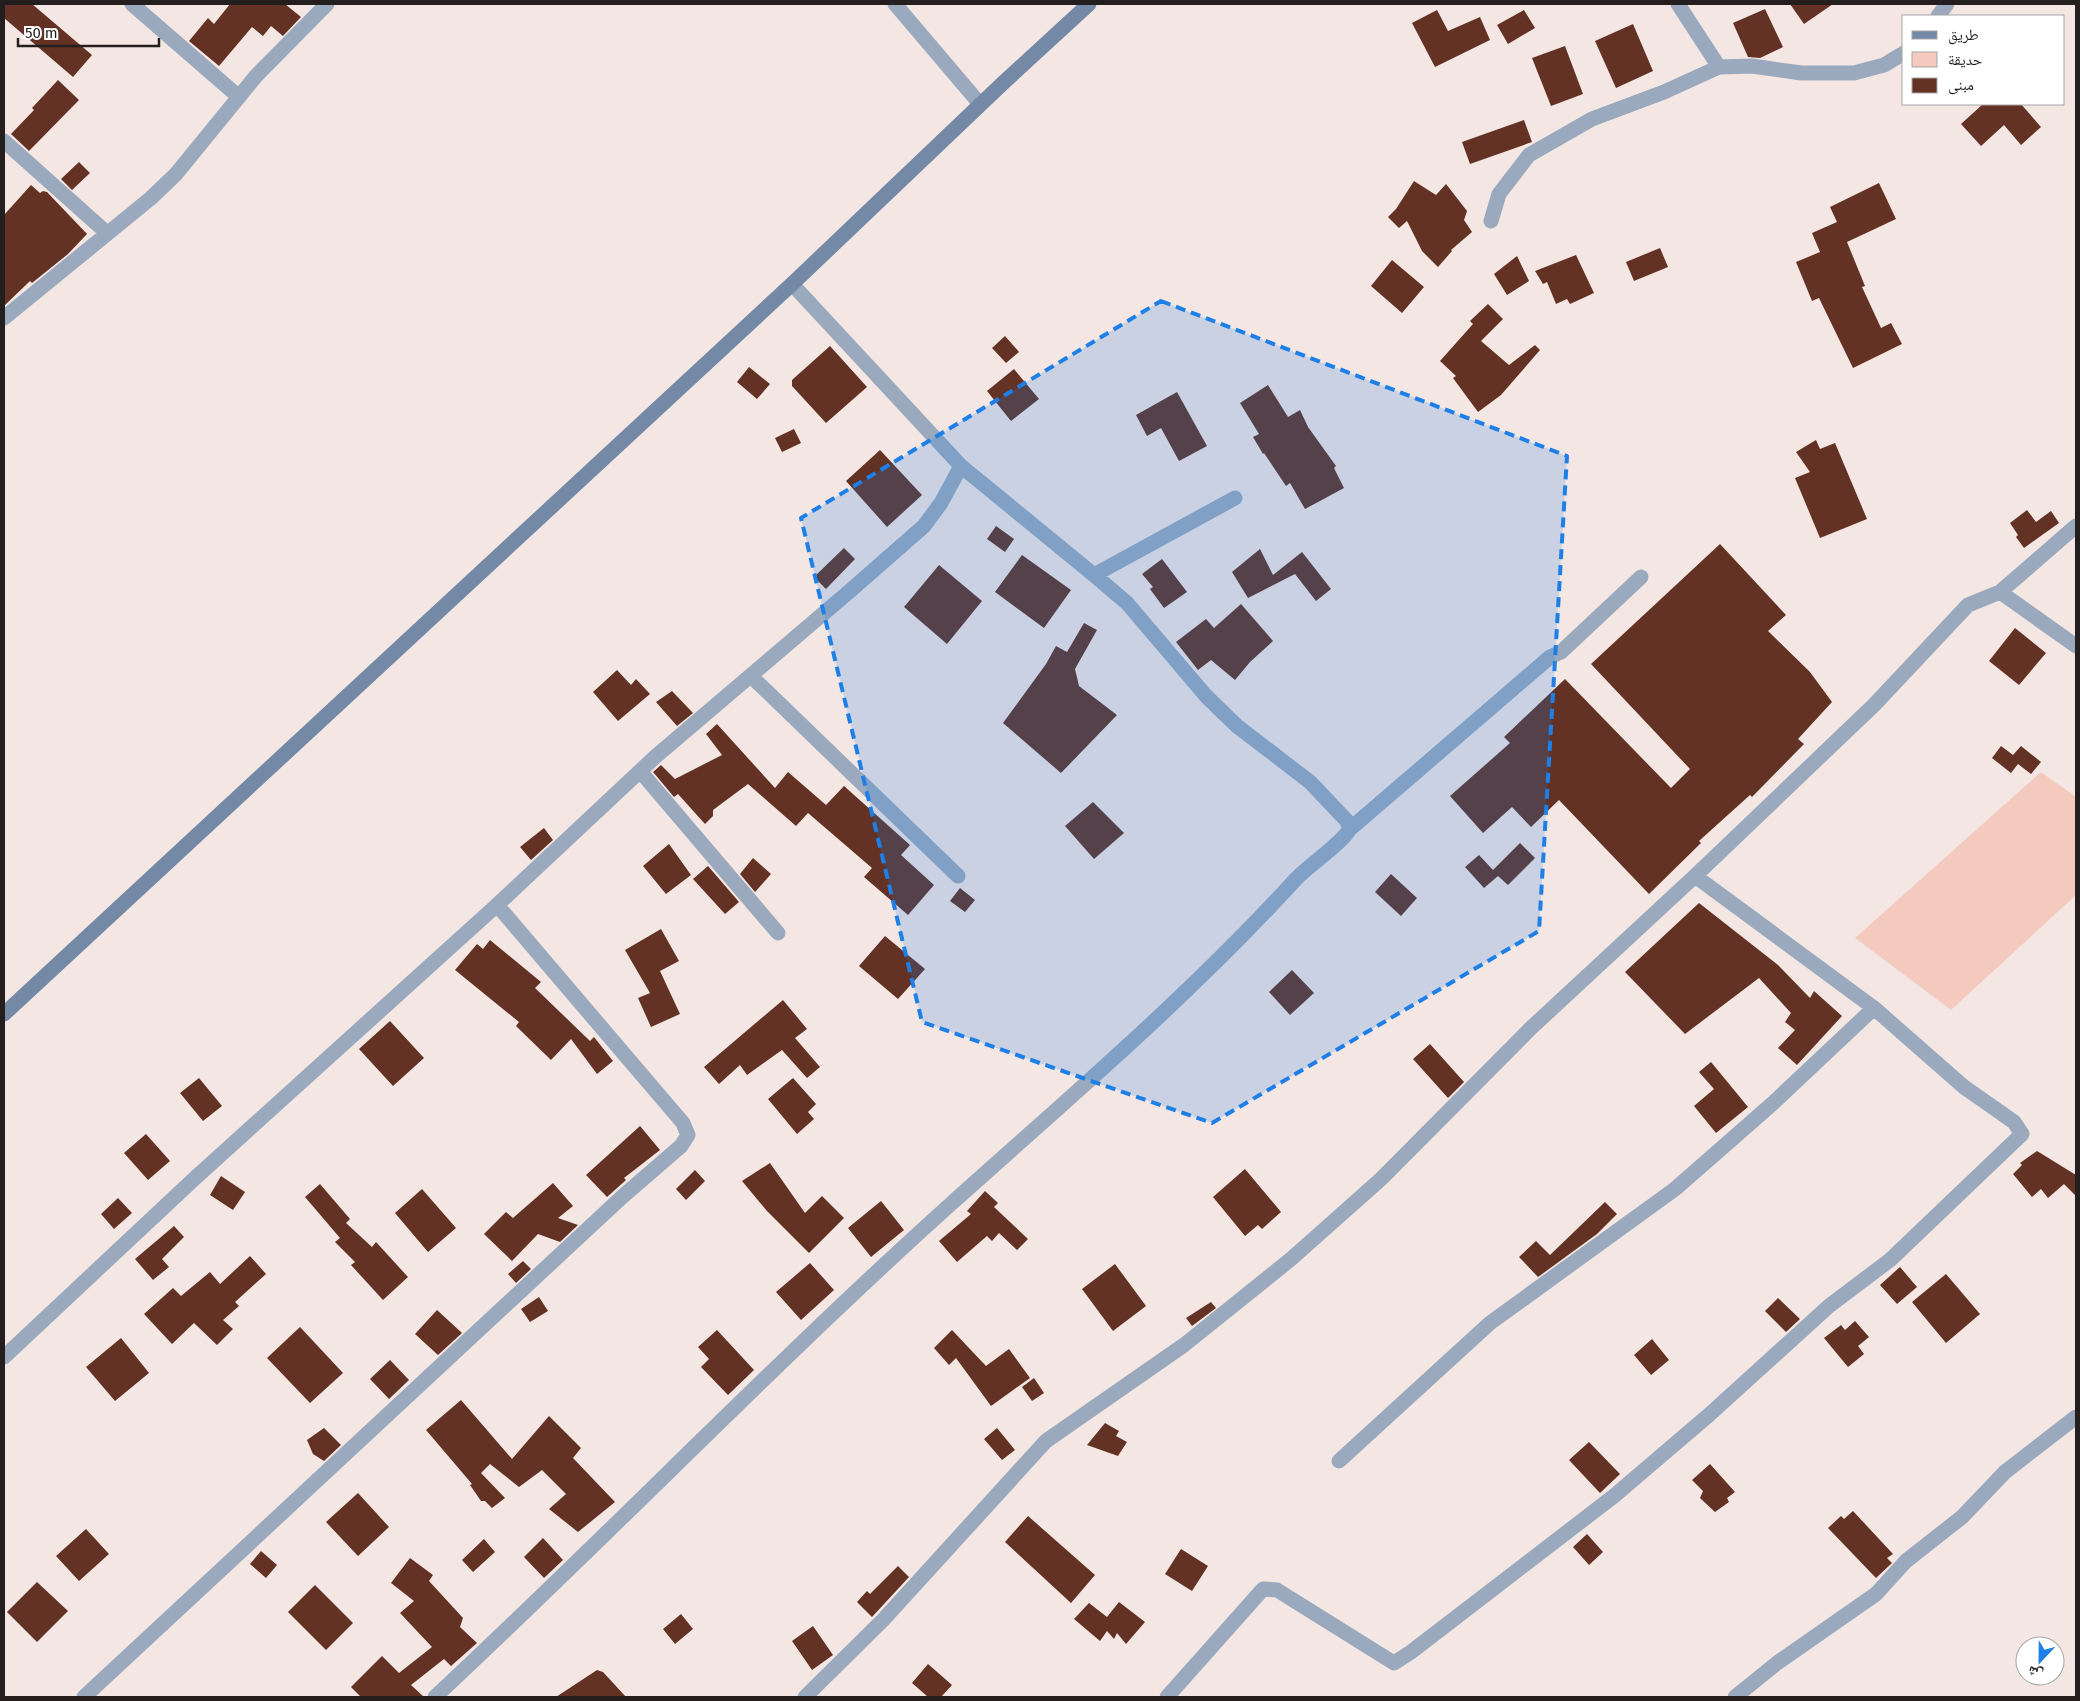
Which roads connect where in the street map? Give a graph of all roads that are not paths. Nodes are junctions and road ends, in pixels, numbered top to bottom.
1 (132, 4) edge
2 (327, 4) edge
3 (895, 4) edge
4 (1089, 4) edge
5 (1678, 4) edge
6 (1947, 4) edge
7 (1939, 15) edge
8 (1902, 54) edge
9 (1719, 68) junction
10 (239, 97) junction
11 (980, 104) junction
12 (4, 141) edge
13 (1491, 221) dead end
14 (107, 233) junction
15 (792, 284) junction
16 (4, 318) edge
17 (961, 466) junction
18 (1235, 498) dead end
19 (2076, 526) edge
20 (1094, 575) junction
21 (1640, 577) dead end
22 (2000, 592) junction
23 (2076, 646) edge
24 (751, 676) junction
25 (640, 771) junction
26 (1350, 829) junction
27 (958, 876) dead end
28 (1695, 876) junction
29 (497, 905) junction
30 (778, 933) dead end
31 (1874, 1008) junction
32 (5, 1011) edge
33 (4, 1358) edge
34 (2076, 1417) edge
35 (1338, 1461) dead end
36 (84, 1697) edge
37 (435, 1697) edge
38 (805, 1697) edge
39 (1167, 1697) edge
40 (1735, 1697) edge

1 - 10 street
2 - 10 street
3 - 11 street
4 - 11 street
5 - 9 street
6 - 7 street
8 - 9 street
9 - 13 street
10 - 14 street
11 - 15 street
12 - 14 street
14 - 16 street
15 - 17 street
15 - 32 street
17 - 20 street
17 - 24 street
18 - 20 street
19 - 22 street
20 - 26 street
21 - 26 street
22 - 23 street
22 - 28 street
24 - 25 street
24 - 27 street
25 - 29 street
25 - 30 street
26 - 37 street
28 - 31 street
28 - 38 street
29 - 33 street
29 - 36 street
31 - 35 street
31 - 39 street
34 - 40 street

